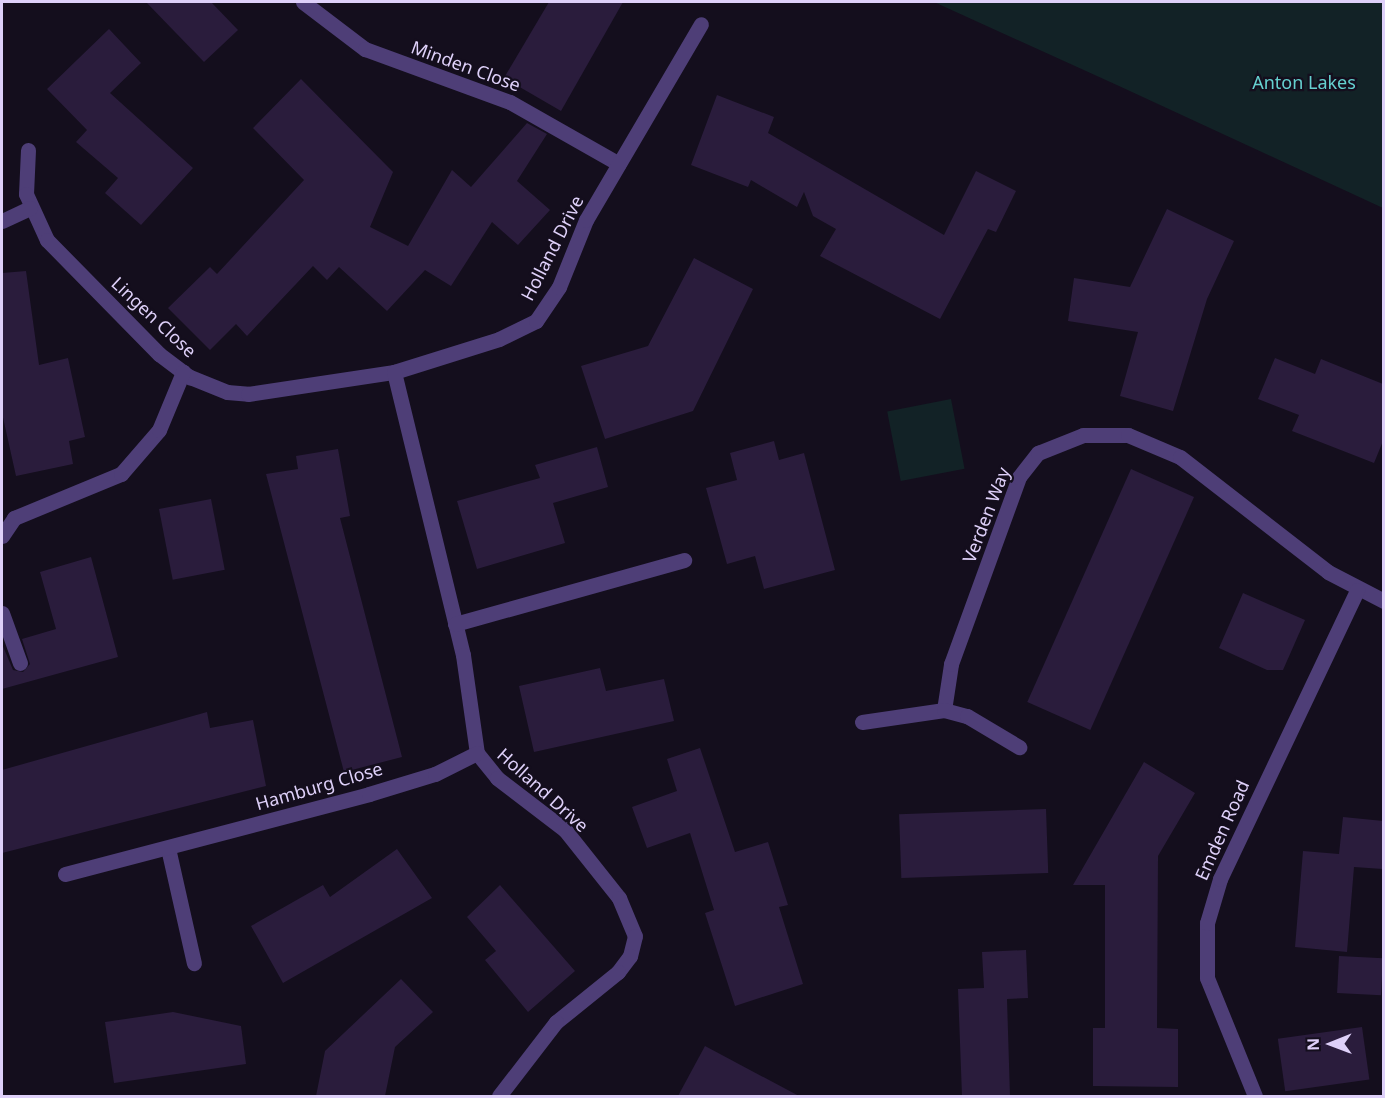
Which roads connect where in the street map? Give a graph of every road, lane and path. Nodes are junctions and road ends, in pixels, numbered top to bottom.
1 (303, 2) edge
2 (700, 24) dead end
3 (28, 150) dead end
4 (619, 164) junction
5 (30, 208) junction
6 (2, 221) edge
7 (183, 372) junction
8 (394, 372) junction
9 (2, 536) edge
10 (684, 560) dead end
11 (1357, 590) junction
12 (1383, 600) edge
13 (2, 613) edge
14 (455, 624) junction
15 (20, 663) dead end
16 (944, 710) junction
17 (862, 722) dead end
18 (1019, 747) dead end
19 (477, 753) junction
20 (168, 848) junction
21 (65, 874) dead end
22 (194, 963) dead end
23 (499, 1096) edge
24 (1255, 1096) edge

1 - 4 street, Minden Close
2 - 4 street, Holland Drive
3 - 5 street, Lingen Close
4 - 8 street, Holland Drive
5 - 6 street
5 - 7 street, Lingen Close
7 - 8 street, Lingen Close
7 - 9 street
8 - 14 street, Holland Drive
10 - 14 street
11 - 12 street, Verden Way
11 - 16 street, Verden Way
11 - 24 street, Emden Road
13 - 15 street
14 - 19 street, Holland Drive
16 - 17 street
16 - 18 street
19 - 20 street, Hamburg Close
19 - 23 street, Holland Drive
20 - 21 street, Hamburg Close
20 - 22 street

